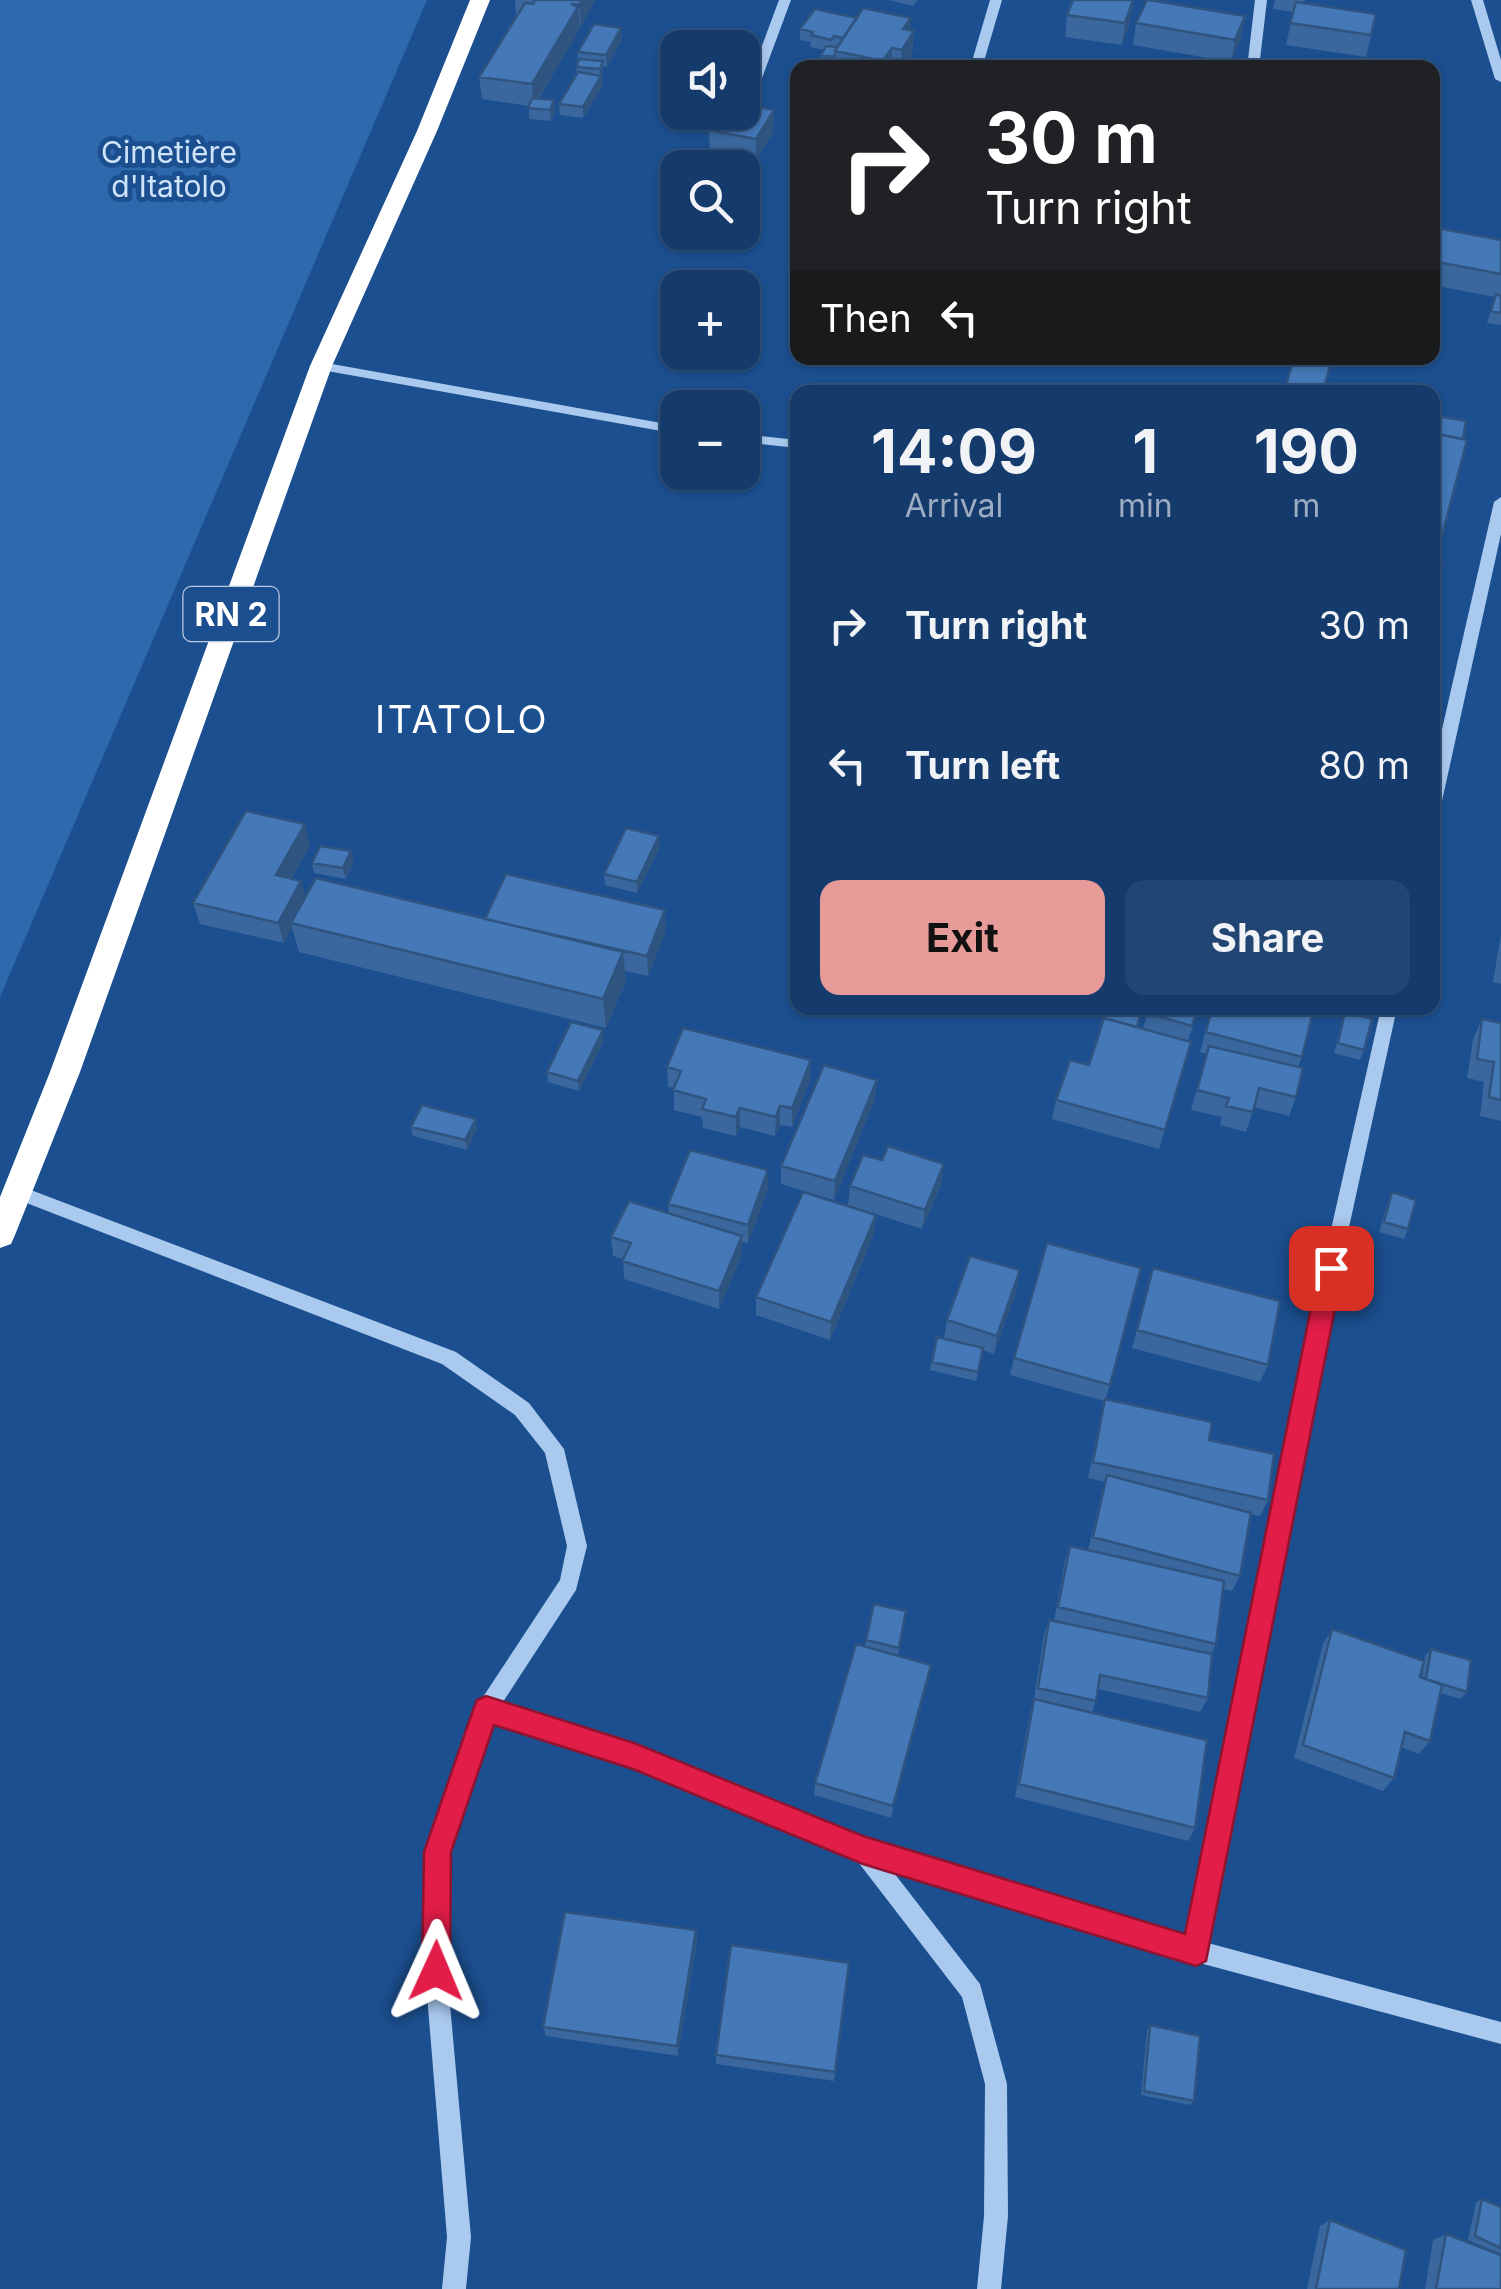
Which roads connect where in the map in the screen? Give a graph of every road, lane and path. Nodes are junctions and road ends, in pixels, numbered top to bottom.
1 (480, 0) edge
2 (785, 0) edge
3 (996, 0) edge
4 (1261, 0) edge
5 (1476, 0) edge
6 (978, 60) edge
7 (1254, 60) edge
8 (760, 67) edge
9 (1501, 78) edge
10 (321, 366) junction
11 (660, 427) edge
12 (760, 440) edge
13 (790, 443) edge
14 (1501, 502) edge
15 (1440, 774) edge
16 (1387, 1015) edge
17 (17, 1192) junction
18 (0, 1235) edge
19 (486, 1710) junction
20 (863, 1850) junction
21 (1196, 1951) junction
22 (1501, 2034) edge
23 (454, 2289) edge
24 (989, 2289) edge

1 - 10 highway, RN 2
2 - 8 street
3 - 6 street
4 - 7 street
5 - 9 street
10 - 11 street
10 - 17 highway, RN 2
12 - 13 street
14 - 15 street
16 - 21 street
17 - 18 highway, RN 2
17 - 19 street
19 - 20 street
19 - 23 street
20 - 21 street
20 - 24 street
21 - 22 street

